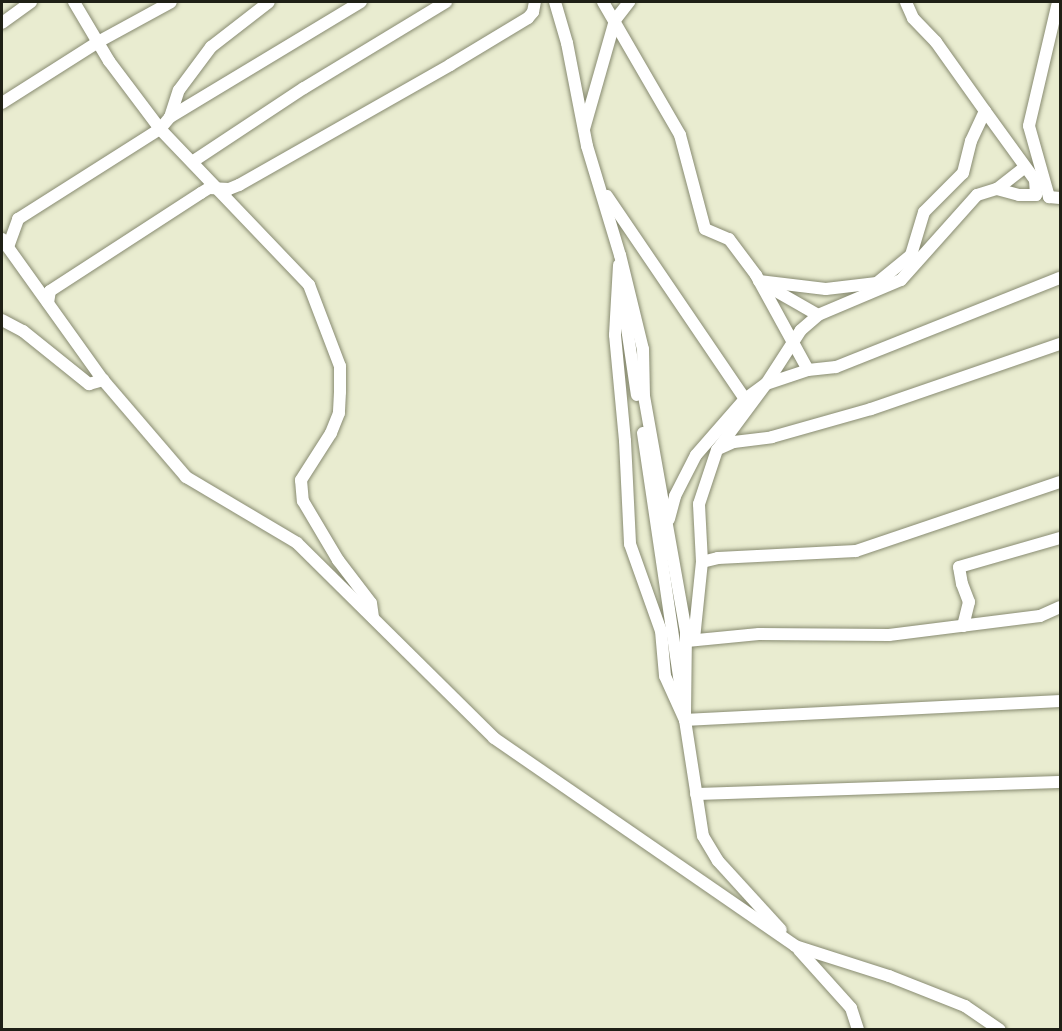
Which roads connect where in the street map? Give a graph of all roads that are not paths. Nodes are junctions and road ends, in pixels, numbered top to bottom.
1 (30, 2) edge
2 (74, 2) edge
3 (171, 2) edge
4 (269, 2) edge
5 (361, 2) edge
6 (446, 2) edge
7 (535, 2) edge
8 (555, 2) edge
9 (603, 2) edge
10 (629, 2) edge
11 (906, 2) edge
12 (1058, 2) edge
13 (615, 20) junction
14 (2, 23) edge
15 (98, 42) junction
16 (2, 103) edge
17 (985, 111) junction
18 (170, 117) junction
19 (160, 129) junction
20 (583, 131) junction
21 (192, 162) junction
22 (1024, 168) junction
23 (599, 184) junction
24 (216, 188) junction
25 (997, 189) junction
26 (1060, 198) edge
27 (5, 243) edge
28 (620, 255) junction
29 (619, 273) junction
30 (1060, 278) edge
31 (759, 281) junction
32 (48, 303) junction
33 (818, 315) junction
34 (2, 320) edge
35 (794, 344) junction
36 (1060, 344) edge
37 (808, 370) junction
38 (103, 380) junction
39 (766, 384) junction
40 (745, 399) junction
41 (717, 450) junction
42 (1060, 482) edge
43 (668, 526) junction
44 (1060, 538) edge
45 (702, 562) junction
46 (1060, 607) edge
47 (373, 618) junction
48 (963, 626) junction
49 (690, 640) junction
50 (1060, 701) edge
51 (685, 720) junction
52 (1060, 782) edge
53 (697, 798) junction
54 (795, 946) junction
55 (858, 1029) edge
56 (1000, 1029) edge

1 - 14 street
2 - 15 street
3 - 15 street
4 - 18 street
5 - 18 street
6 - 21 street
7 - 24 street
8 - 20 street
9 - 13 street
10 - 13 street
11 - 17 street
12 - 26 street
13 - 20 street
13 - 31 street
15 - 16 street
15 - 19 street
17 - 22 street
17 - 31 street
18 - 19 street
19 - 21 street
19 - 27 street
20 - 23 street
21 - 24 street
22 - 25 street
22 - 25 street
23 - 28 street
23 - 40 street
24 - 32 street
24 - 47 street
25 - 33 street
27 - 32 street
28 - 29 street
28 - 43 street
29 - 51 street
29 - 51 street
30 - 37 street
31 - 33 street
31 - 35 street
32 - 38 street
33 - 35 street
34 - 38 street
35 - 37 street
35 - 39 street
36 - 41 street
37 - 39 street
38 - 47 street
39 - 40 street
39 - 41 street
40 - 43 street
41 - 45 street
42 - 45 street
43 - 49 street
44 - 48 street
45 - 49 street
46 - 48 street
47 - 54 street
48 - 49 street
49 - 51 street
50 - 51 street
51 - 53 street
52 - 53 street
53 - 54 street
54 - 55 street
54 - 56 street

